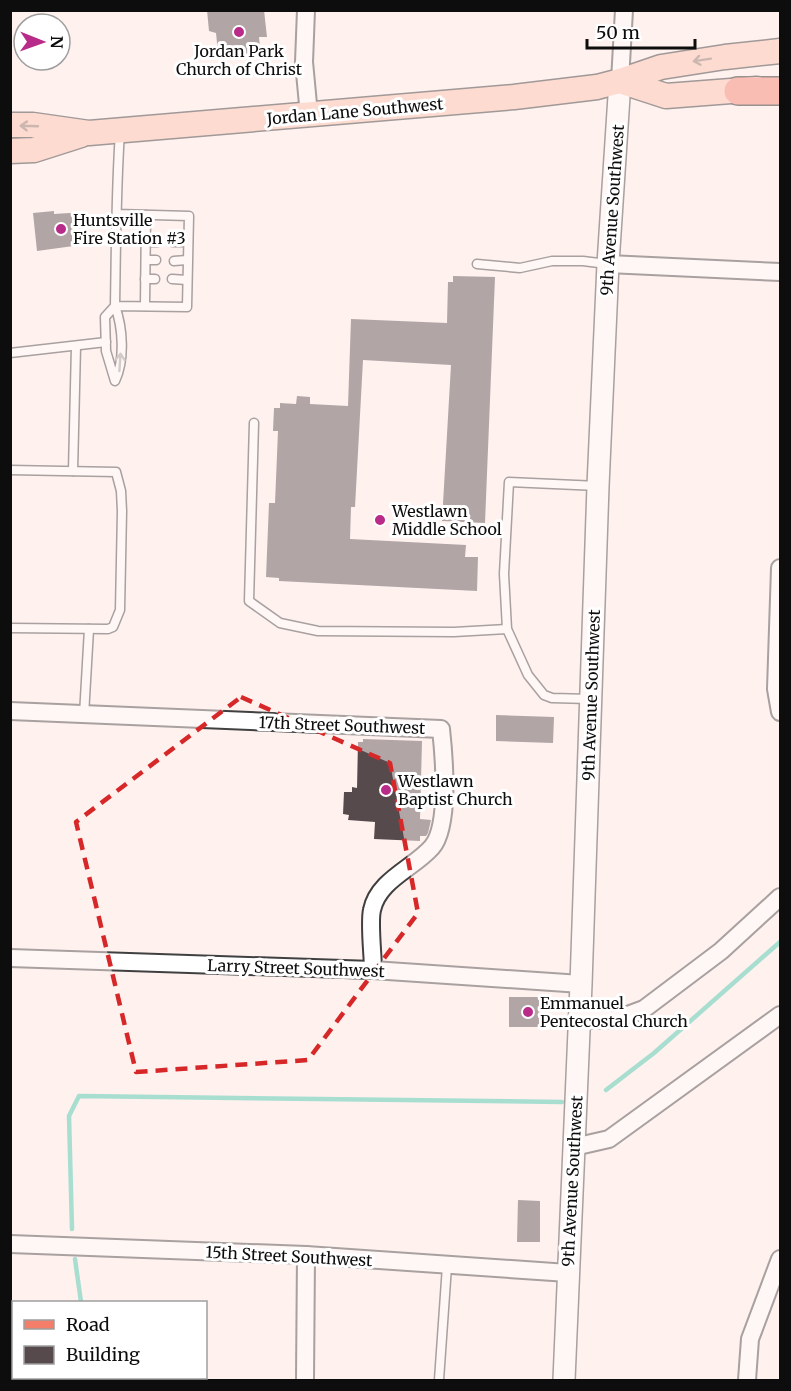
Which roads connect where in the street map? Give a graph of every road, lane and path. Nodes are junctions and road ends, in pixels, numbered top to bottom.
1 (306, 10) edge
2 (624, 10) edge
3 (780, 51) edge
4 (621, 81) junction
5 (780, 89) edge
6 (738, 91) joint
7 (309, 115) junction
8 (10, 125) edge
9 (120, 130) junction
10 (89, 133) junction
11 (10, 152) edge
12 (117, 214) junction
13 (146, 215) junction
14 (146, 242) junction
15 (157, 242) dead end
16 (173, 242) dead end
17 (188, 242) junction
18 (146, 260) junction
19 (156, 260) dead end
20 (187, 260) junction
21 (174, 261) dead end
22 (477, 264) dead end
23 (608, 264) junction
24 (780, 272) edge
25 (172, 279) dead end
26 (187, 280) junction
27 (115, 306) junction
28 (145, 306) junction
29 (105, 342) junction
30 (76, 346) junction
31 (10, 353) edge
32 (254, 423) dead end
33 (10, 470) edge
34 (73, 471) junction
35 (598, 486) junction
36 (780, 568) edge
37 (10, 628) edge
38 (90, 629) junction
39 (507, 629) junction
40 (590, 699) junction
41 (10, 711) edge
42 (780, 712) edge
43 (84, 715) junction
44 (780, 897) edge
45 (10, 958) edge
46 (373, 970) junction
47 (581, 984) junction
48 (780, 1015) edge
49 (579, 1020) junction
50 (574, 1148) junction
51 (10, 1244) edge
52 (306, 1255) junction
53 (780, 1259) edge
54 (447, 1266) junction
55 (568, 1273) junction
56 (305, 1380) edge
57 (439, 1380) edge
58 (564, 1380) edge
59 (747, 1380) edge

1 - 7 street
2 - 4 street, 9th Avenue Southwest
3 -> 4 main road, Jordan Lane Southwest
4 - 6 main road
4 - 7 main road, Jordan Lane Southwest
4 - 23 street, 9th Avenue Southwest
5 - 6 main road
7 - 9 main road, Jordan Lane Southwest
10 -> 8 main road, Jordan Lane Southwest
9 - 10 main road, Jordan Lane Southwest
9 - 12 lane
10 - 11 main road, Jordan Lane Southwest
12 - 13 lane
12 - 27 lane
13 - 14 lane
13 - 17 lane
14 - 15 lane
14 - 18 lane
16 - 17 lane
17 - 20 lane
18 - 19 lane
18 - 28 lane
20 - 21 lane
20 - 26 lane
22 - 23 lane
23 - 24 street
23 - 35 street, 9th Avenue Southwest
25 - 26 lane
26 - 28 lane
27 - 28 lane
27 - 29 lane
29 -> 27 lane
29 - 30 lane
30 - 31 lane
30 - 34 lane
32 - 39 lane
33 - 34 lane
34 - 38 lane
35 - 39 lane
35 - 40 street, 9th Avenue Southwest
36 - 42 street
37 - 38 lane
38 - 43 lane
39 - 40 lane
40 - 47 street, 9th Avenue Southwest
41 - 43 street, 17th Street Southwest
43 - 46 street, 17th Street Southwest
44 - 49 street
45 - 46 street, Larry Street Southwest
46 - 47 street, Larry Street Southwest
47 - 49 street, 9th Avenue Southwest
48 - 50 street
49 - 50 street, 9th Avenue Southwest
50 - 55 street, 9th Avenue Southwest
51 - 52 street, 15th Street Southwest
52 - 54 street, 15th Street Southwest
52 - 56 street
53 - 59 street
54 - 55 street, 15th Street Southwest
54 - 57 lane
55 - 58 street, 9th Avenue Southwest

